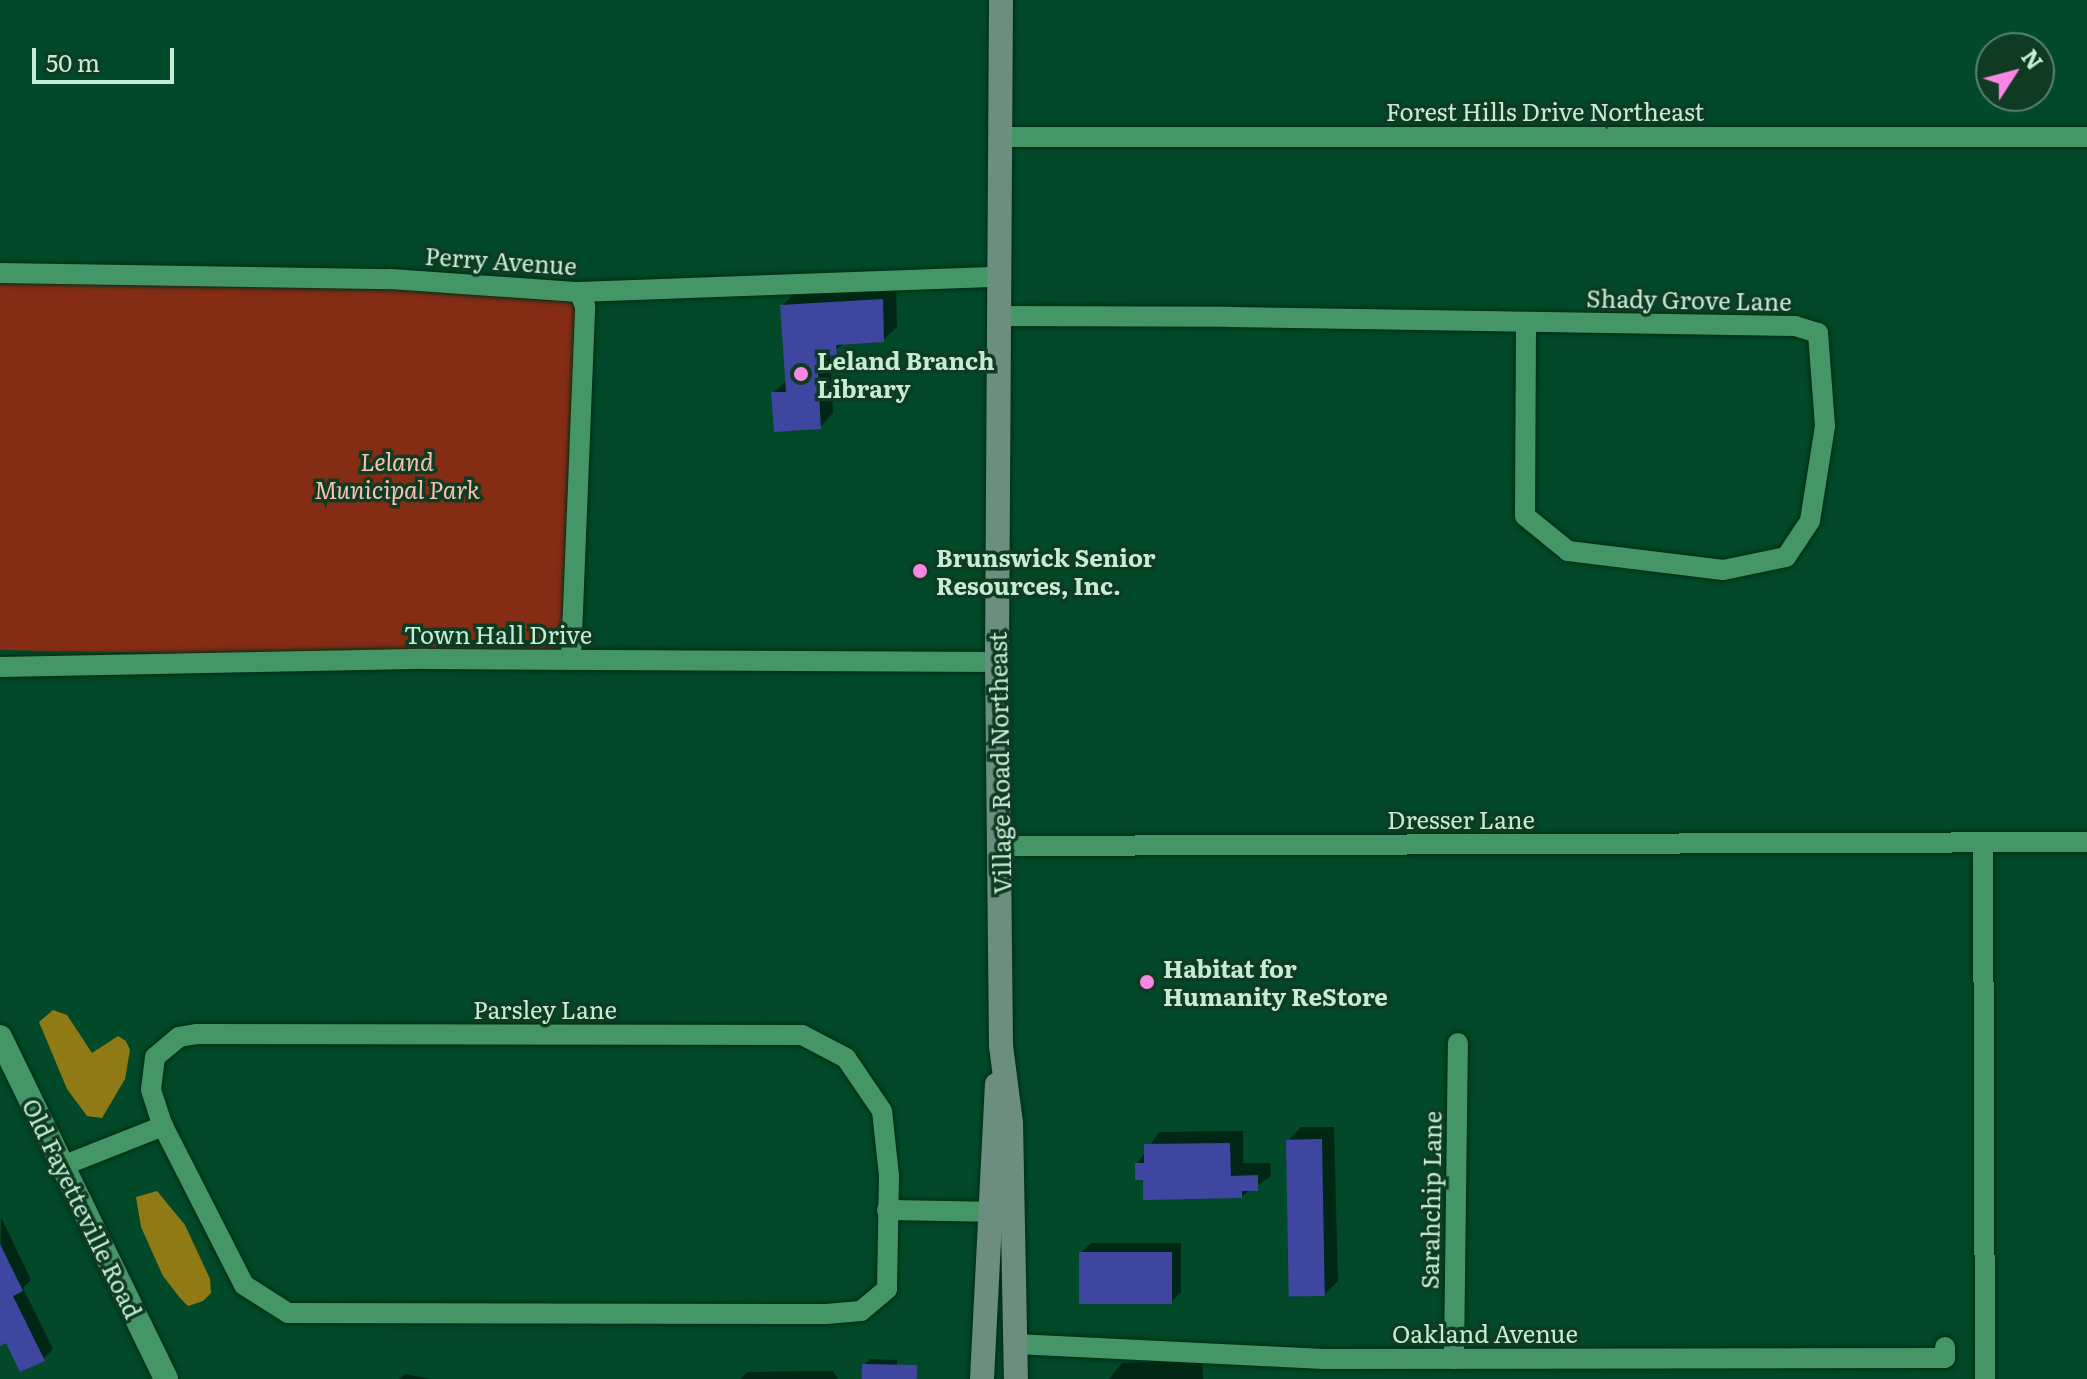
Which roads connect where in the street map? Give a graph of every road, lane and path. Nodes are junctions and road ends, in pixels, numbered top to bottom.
1 (1001, 0) edge
2 (1003, 137) junction
3 (2087, 137) edge
4 (0, 273) edge
5 (998, 277) junction
6 (579, 292) junction
7 (999, 316) junction
8 (1526, 322) junction
9 (571, 660) junction
10 (997, 662) junction
11 (0, 667) edge
12 (1983, 842) junction
13 (2087, 842) edge
14 (1000, 846) junction
15 (0, 1037) edge
16 (1458, 1043) dead end
17 (1001, 1046) junction
18 (163, 1126) junction
19 (62, 1166) junction
20 (887, 1210) junction
21 (987, 1212) junction
22 (1013, 1212) junction
23 (1016, 1344) junction
24 (1945, 1347) dead end
25 (1454, 1359) junction
26 (166, 1379) edge
27 (982, 1379) edge
28 (1016, 1379) edge
29 (1985, 1379) edge

1 - 2 main road, Village Road Northeast
2 - 3 street, Forest Hills Drive Northeast
2 - 5 main road, Village Road Northeast
4 - 6 street, Perry Avenue
5 - 6 street, Perry Avenue
5 - 7 main road, Village Road Northeast
6 - 9 street
7 - 8 street, Shady Grove Lane
7 - 10 main road, Village Road Northeast
8 - 8 street, Shady Grove Lane
9 - 10 street, Town Hall Drive
9 - 11 street, Town Hall Drive
10 - 14 main road, Village Road Northeast
12 - 13 street, Dresser Lane
12 - 14 street, Dresser Lane
12 - 29 street
14 - 17 main road, Village Road Northeast
15 - 19 street, Old Fayetteville Road
16 - 25 street, Sarahchip Lane
17 - 21 main road, Village Road Northeast
17 - 22 main road, Village Road Northeast
18 - 19 street
18 - 20 street, Parsley Lane
18 - 20 street, Parsley Lane
19 - 26 street, Old Fayetteville Road
20 - 21 street
21 - 22 street
21 - 27 main road, Village Road Northeast
22 - 23 main road, Village Road Northeast
23 - 25 street, Oakland Avenue
23 - 28 main road, Village Road Northeast
24 - 25 street, Oakland Avenue

